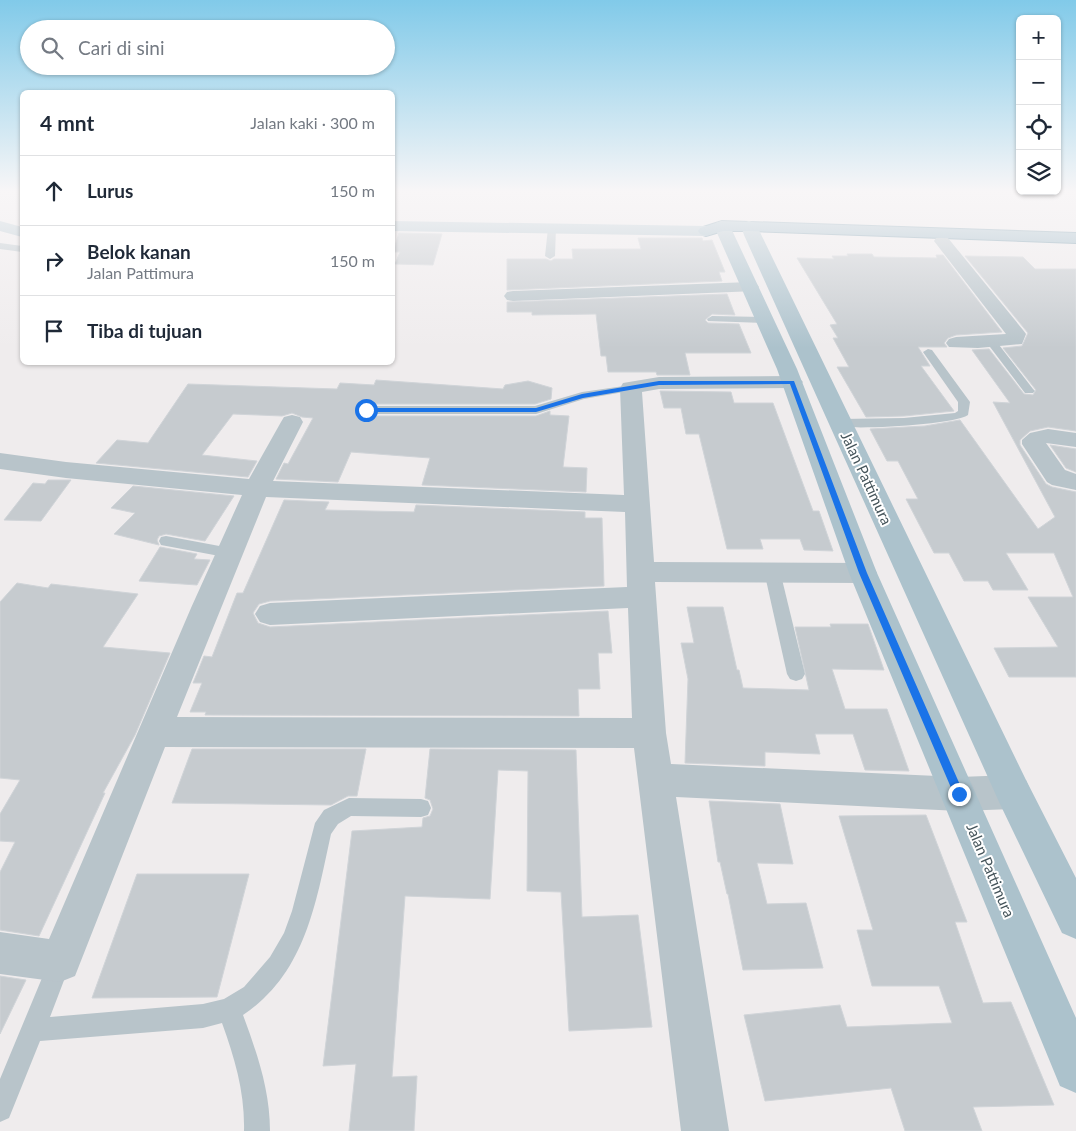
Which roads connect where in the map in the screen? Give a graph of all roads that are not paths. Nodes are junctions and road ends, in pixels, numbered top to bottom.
1 (551, 243) edge
2 (735, 243) edge
3 (738, 243) edge
4 (943, 243) edge
5 (963, 243) edge
6 (0, 246) edge
7 (1076, 247) edge
8 (20, 249) edge
9 (550, 256) dead end
10 (750, 287) junction
11 (513, 296) dead end
12 (712, 318) dead end
13 (764, 320) junction
14 (956, 343) dead end
15 (992, 343) junction
16 (928, 352) dead end
17 (792, 382) junction
18 (631, 388) junction
19 (1029, 391) dead end
20 (366, 410) dead end
21 (292, 422) dead end
22 (841, 423) junction
23 (1076, 440) edge
24 (0, 461) edge
25 (1076, 482) edge
26 (257, 488) junction
27 (637, 504) junction
28 (166, 541) dead end
29 (230, 553) junction
30 (772, 571) junction
31 (863, 573) junction
32 (640, 584) junction
33 (270, 614) dead end
34 (796, 674) dead end
35 (154, 732) junction
36 (649, 733) junction
37 (655, 780) junction
38 (1013, 792) junction
39 (959, 794) junction
40 (421, 808) dead end
41 (1076, 919) edge
42 (0, 953) edge
43 (60, 961) junction
44 (229, 1010) junction
45 (32, 1030) junction
46 (1076, 1070) edge
47 (0, 1109) edge
48 (257, 1131) edge
49 (705, 1131) edge

1 - 9 lane
2 - 10 main road, Jalan Pattimura
3 - 22 main road, Jalan Pattimura
4 - 15 street
5 - 7 highway
6 - 8 lane
10 - 11 street
10 - 13 main road, Jalan Pattimura
12 - 13 lane
13 - 17 main road, Jalan Pattimura
14 - 15 street
15 - 19 lane
16 - 22 lane
17 - 18 street
17 - 31 main road, Jalan Pattimura
18 - 20 lane
18 - 27 street
21 - 26 street
22 - 38 main road, Jalan Pattimura
23 - 25 street
24 - 26 street
26 - 27 street
26 - 29 street
27 - 32 street
28 - 29 lane
29 - 35 street
30 - 31 street
30 - 32 street
30 - 34 lane
31 - 39 main road, Jalan Pattimura
32 - 33 street
32 - 36 street
35 - 36 street
35 - 43 street
36 - 37 street
37 - 39 street
37 - 49 street
38 - 39 street
38 - 41 main road, Jalan Pattimura
39 - 46 main road, Jalan Pattimura
40 - 44 lane
42 - 43 street
43 - 45 lane
44 - 45 lane
44 - 48 lane
45 - 47 lane

